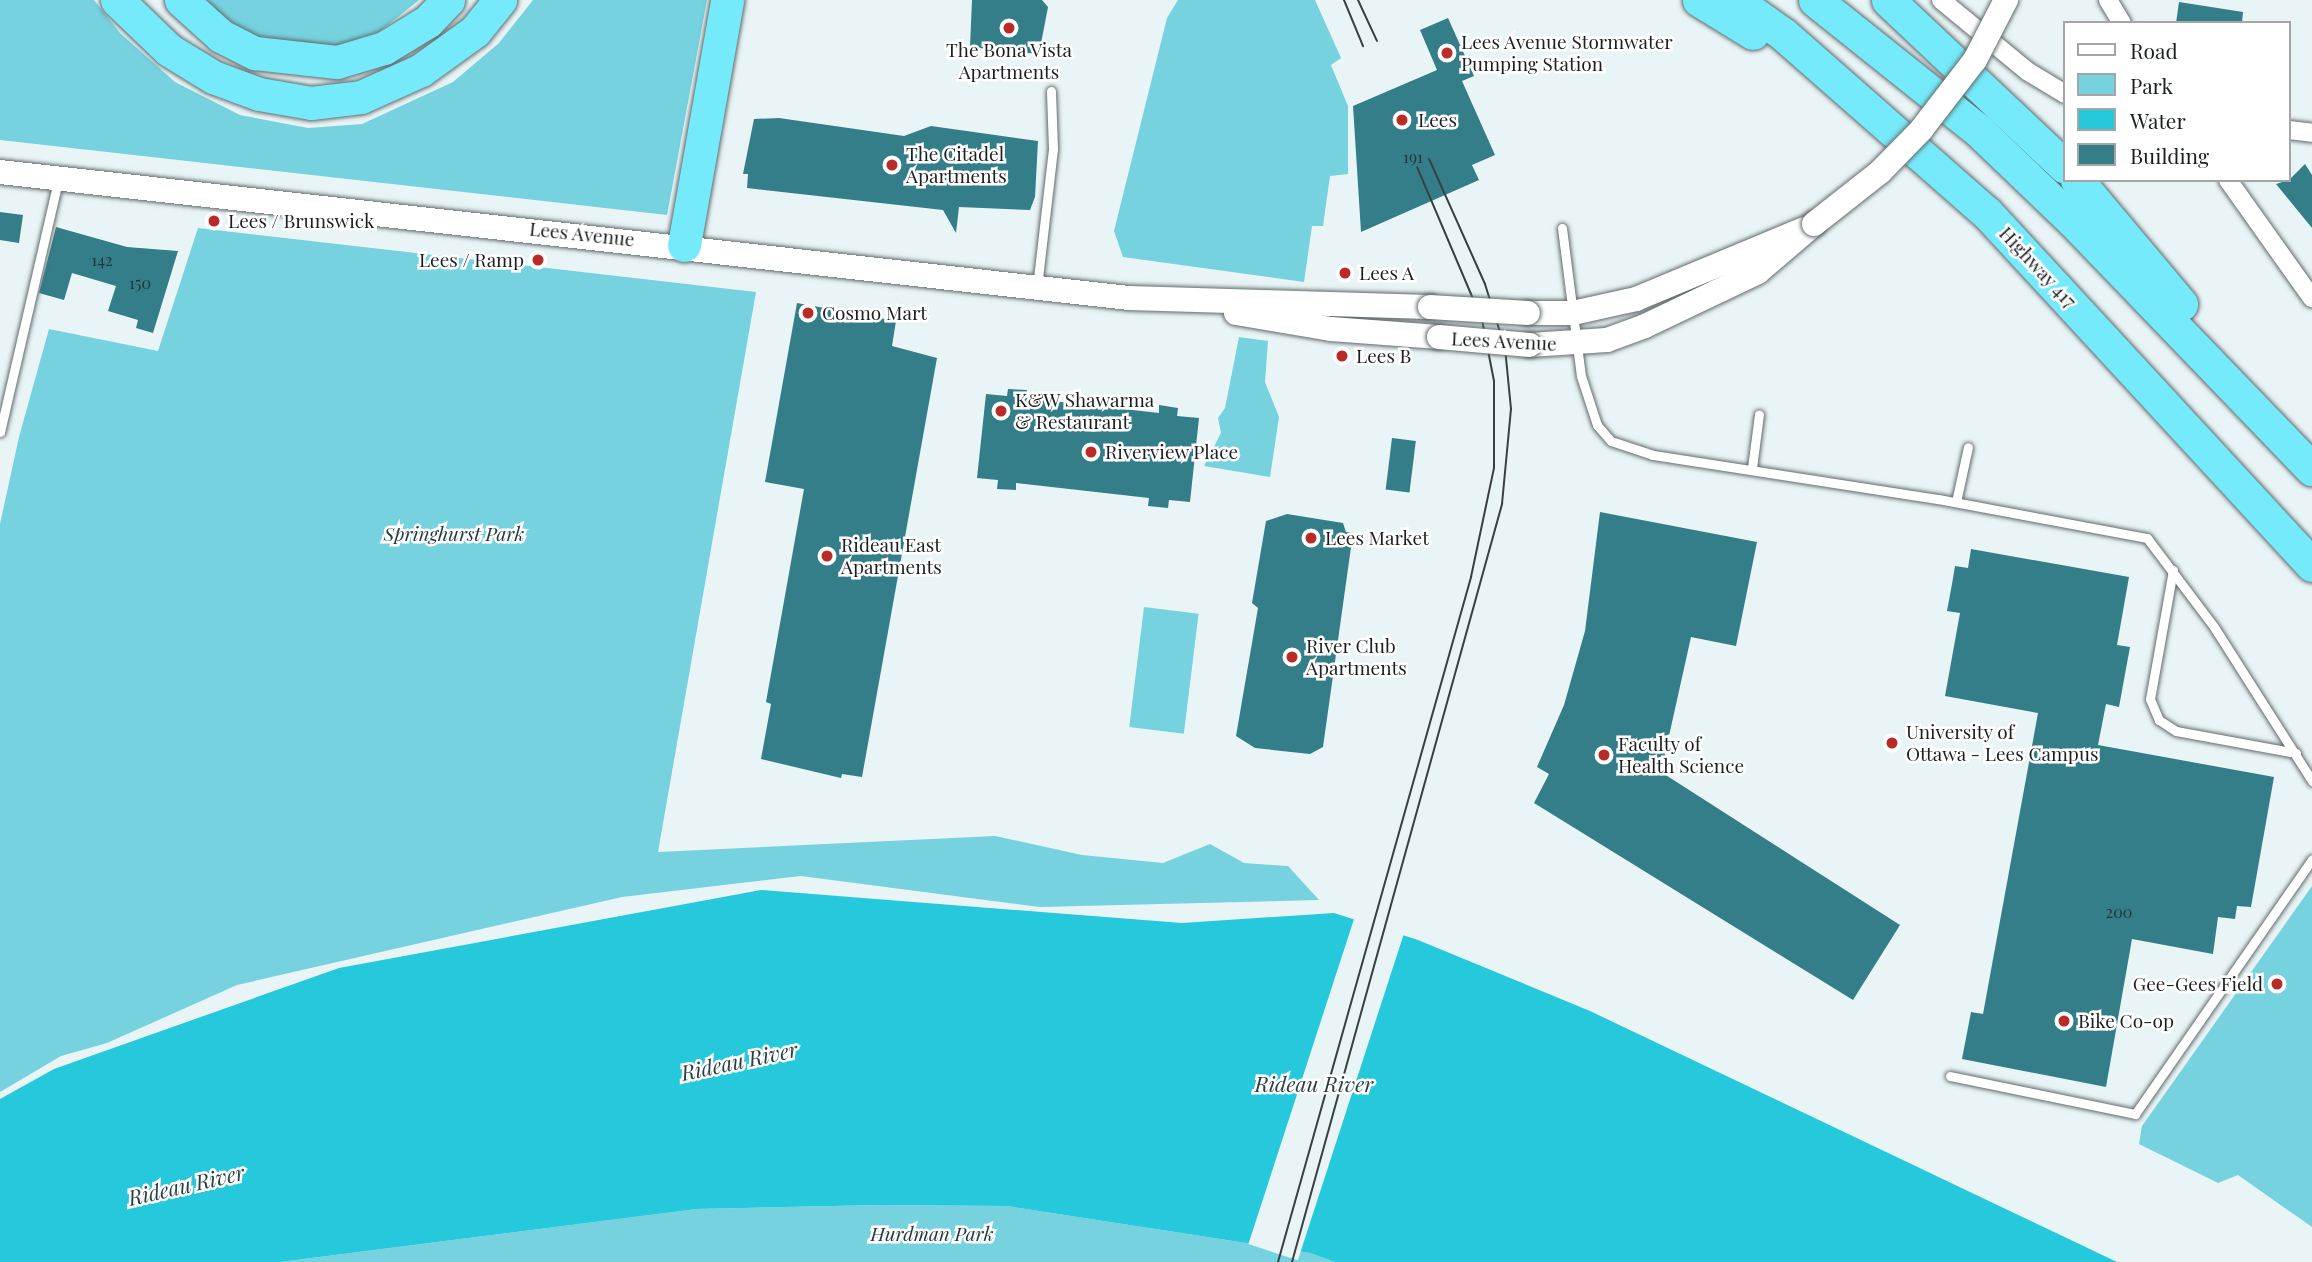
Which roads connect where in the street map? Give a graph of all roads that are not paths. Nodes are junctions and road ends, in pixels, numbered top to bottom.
1 (117, 0) edge
2 (181, 0) edge
3 (448, 0) edge
4 (500, 0) edge
5 (727, 0) edge
6 (1699, 0) edge
7 (1735, 0) edge
8 (1815, 0) edge
9 (1888, 0) edge
10 (1941, 0) edge
11 (2006, 0) edge
12 (2108, 0) edge
13 (2121, 21) edge
14 (1051, 90) dead end
15 (2064, 93) edge
16 (1859, 99) junction
17 (2291, 130) edge
18 (2312, 133) edge
19 (2064, 166) edge
20 (0, 172) edge
21 (60, 176) junction
22 (2079, 182) edge
23 (2229, 182) edge
24 (1814, 224) junction
25 (1562, 228) dead end
26 (684, 245) junction
27 (1037, 287) junction
28 (2312, 298) edge
29 (1163, 300) junction
30 (1573, 313) junction
31 (1576, 344) junction
32 (1759, 414) dead end
33 (0, 432) edge
34 (2282, 433) junction
35 (1968, 447) dead end
36 (1752, 468) junction
37 (2312, 469) edge
38 (1956, 502) junction
39 (2312, 565) edge
40 (2173, 570) junction
41 (2295, 753) junction
42 (2312, 781) edge
43 (2312, 859) edge
44 (1950, 1076) dead end

1 - 4 highway
2 - 3 highway
5 - 26 highway
6 - 16 highway
7 - 16 highway, Highway 417
8 - 34 highway
9 - 19 highway
10 - 15 street
11 - 24 main road, Lees Avenue, bridge
12 - 13 street
14 - 27 lane
16 - 39 highway, Highway 417
17 - 18 street
20 - 21 main road, Lees Avenue
21 - 26 main road, Lees Avenue
21 - 33 lane
22 - 34 highway
23 - 28 street
24 - 30 main road, Lees Avenue
24 - 31 main road, Lees Avenue
25 - 30 lane
26 - 27 main road, Lees Avenue
27 - 29 main road, Lees Avenue
29 - 30 main road, Lees Avenue, bridge
29 - 31 main road, Lees Avenue, bridge
30 - 31 lane
31 - 36 lane
32 - 36 lane
34 - 37 highway
35 - 38 lane
36 - 38 lane
38 - 40 lane
40 - 41 lane
40 - 41 lane
41 - 42 lane
43 - 44 lane

